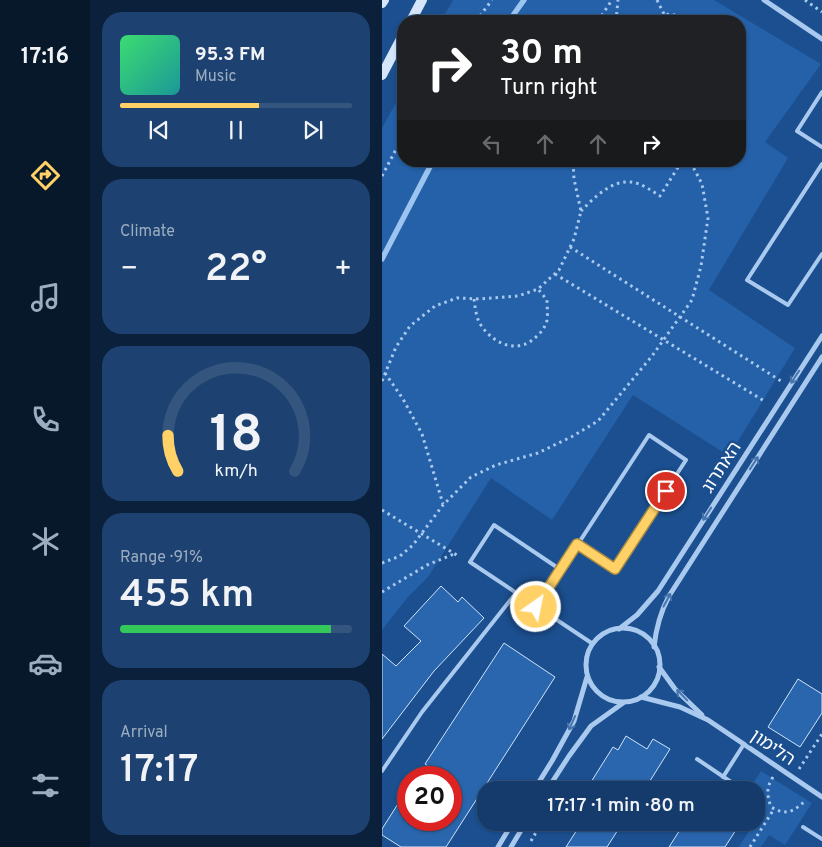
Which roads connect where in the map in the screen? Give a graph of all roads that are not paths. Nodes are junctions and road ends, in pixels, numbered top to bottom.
1 (422, 0) edge
2 (764, 0) edge
3 (414, 15) edge
4 (822, 38) edge
5 (397, 46) edge
6 (382, 75) edge
7 (821, 92) edge
8 (822, 147) edge
9 (822, 164) edge
10 (822, 254) edge
11 (822, 336) edge
12 (822, 357) edge
13 (577, 544) junction
14 (561, 570) junction
15 (516, 593) junction
16 (536, 607) junction
17 (619, 629) junction
18 (593, 644) junction
19 (654, 647) junction
20 (659, 667) junction
21 (587, 677) junction
22 (641, 697) junction
23 (624, 702) junction
24 (708, 720) junction
25 (744, 744) junction
26 (697, 759) dead end
27 (382, 771) edge
28 (723, 777) junction
29 (540, 781) edge
30 (553, 781) edge
31 (729, 781) edge
32 (822, 797) edge
33 (803, 827) dead end
34 (508, 831) edge
35 (521, 831) edge
36 (822, 839) edge
37 (498, 847) edge
38 (511, 847) edge

1 - 3 main road
2 - 4 street
5 - 6 main road
7 - 8 lane
9 - 10 lane
11 -> 17 street, האתרוג
19 -> 12 street, האתרוג
13 - 13 lane
13 - 14 lane
14 - 15 lane
14 - 16 lane
15 - 16 lane
15 - 27 lane
16 - 18 lane
17 - 18 street
17 - 19 street
18 - 21 street
19 - 20 street
20 - 22 street
24 -> 20 street, הלימון
21 - 23 street
21 -> 29 street
22 - 23 street
22 - 24 street, הלימון
23 - 30 street
24 - 25 street, הלימון
25 - 28 lane
25 - 32 street, הלימון
26 - 28 lane
28 - 31 lane
33 - 36 lane
34 - 37 street
35 - 38 street

